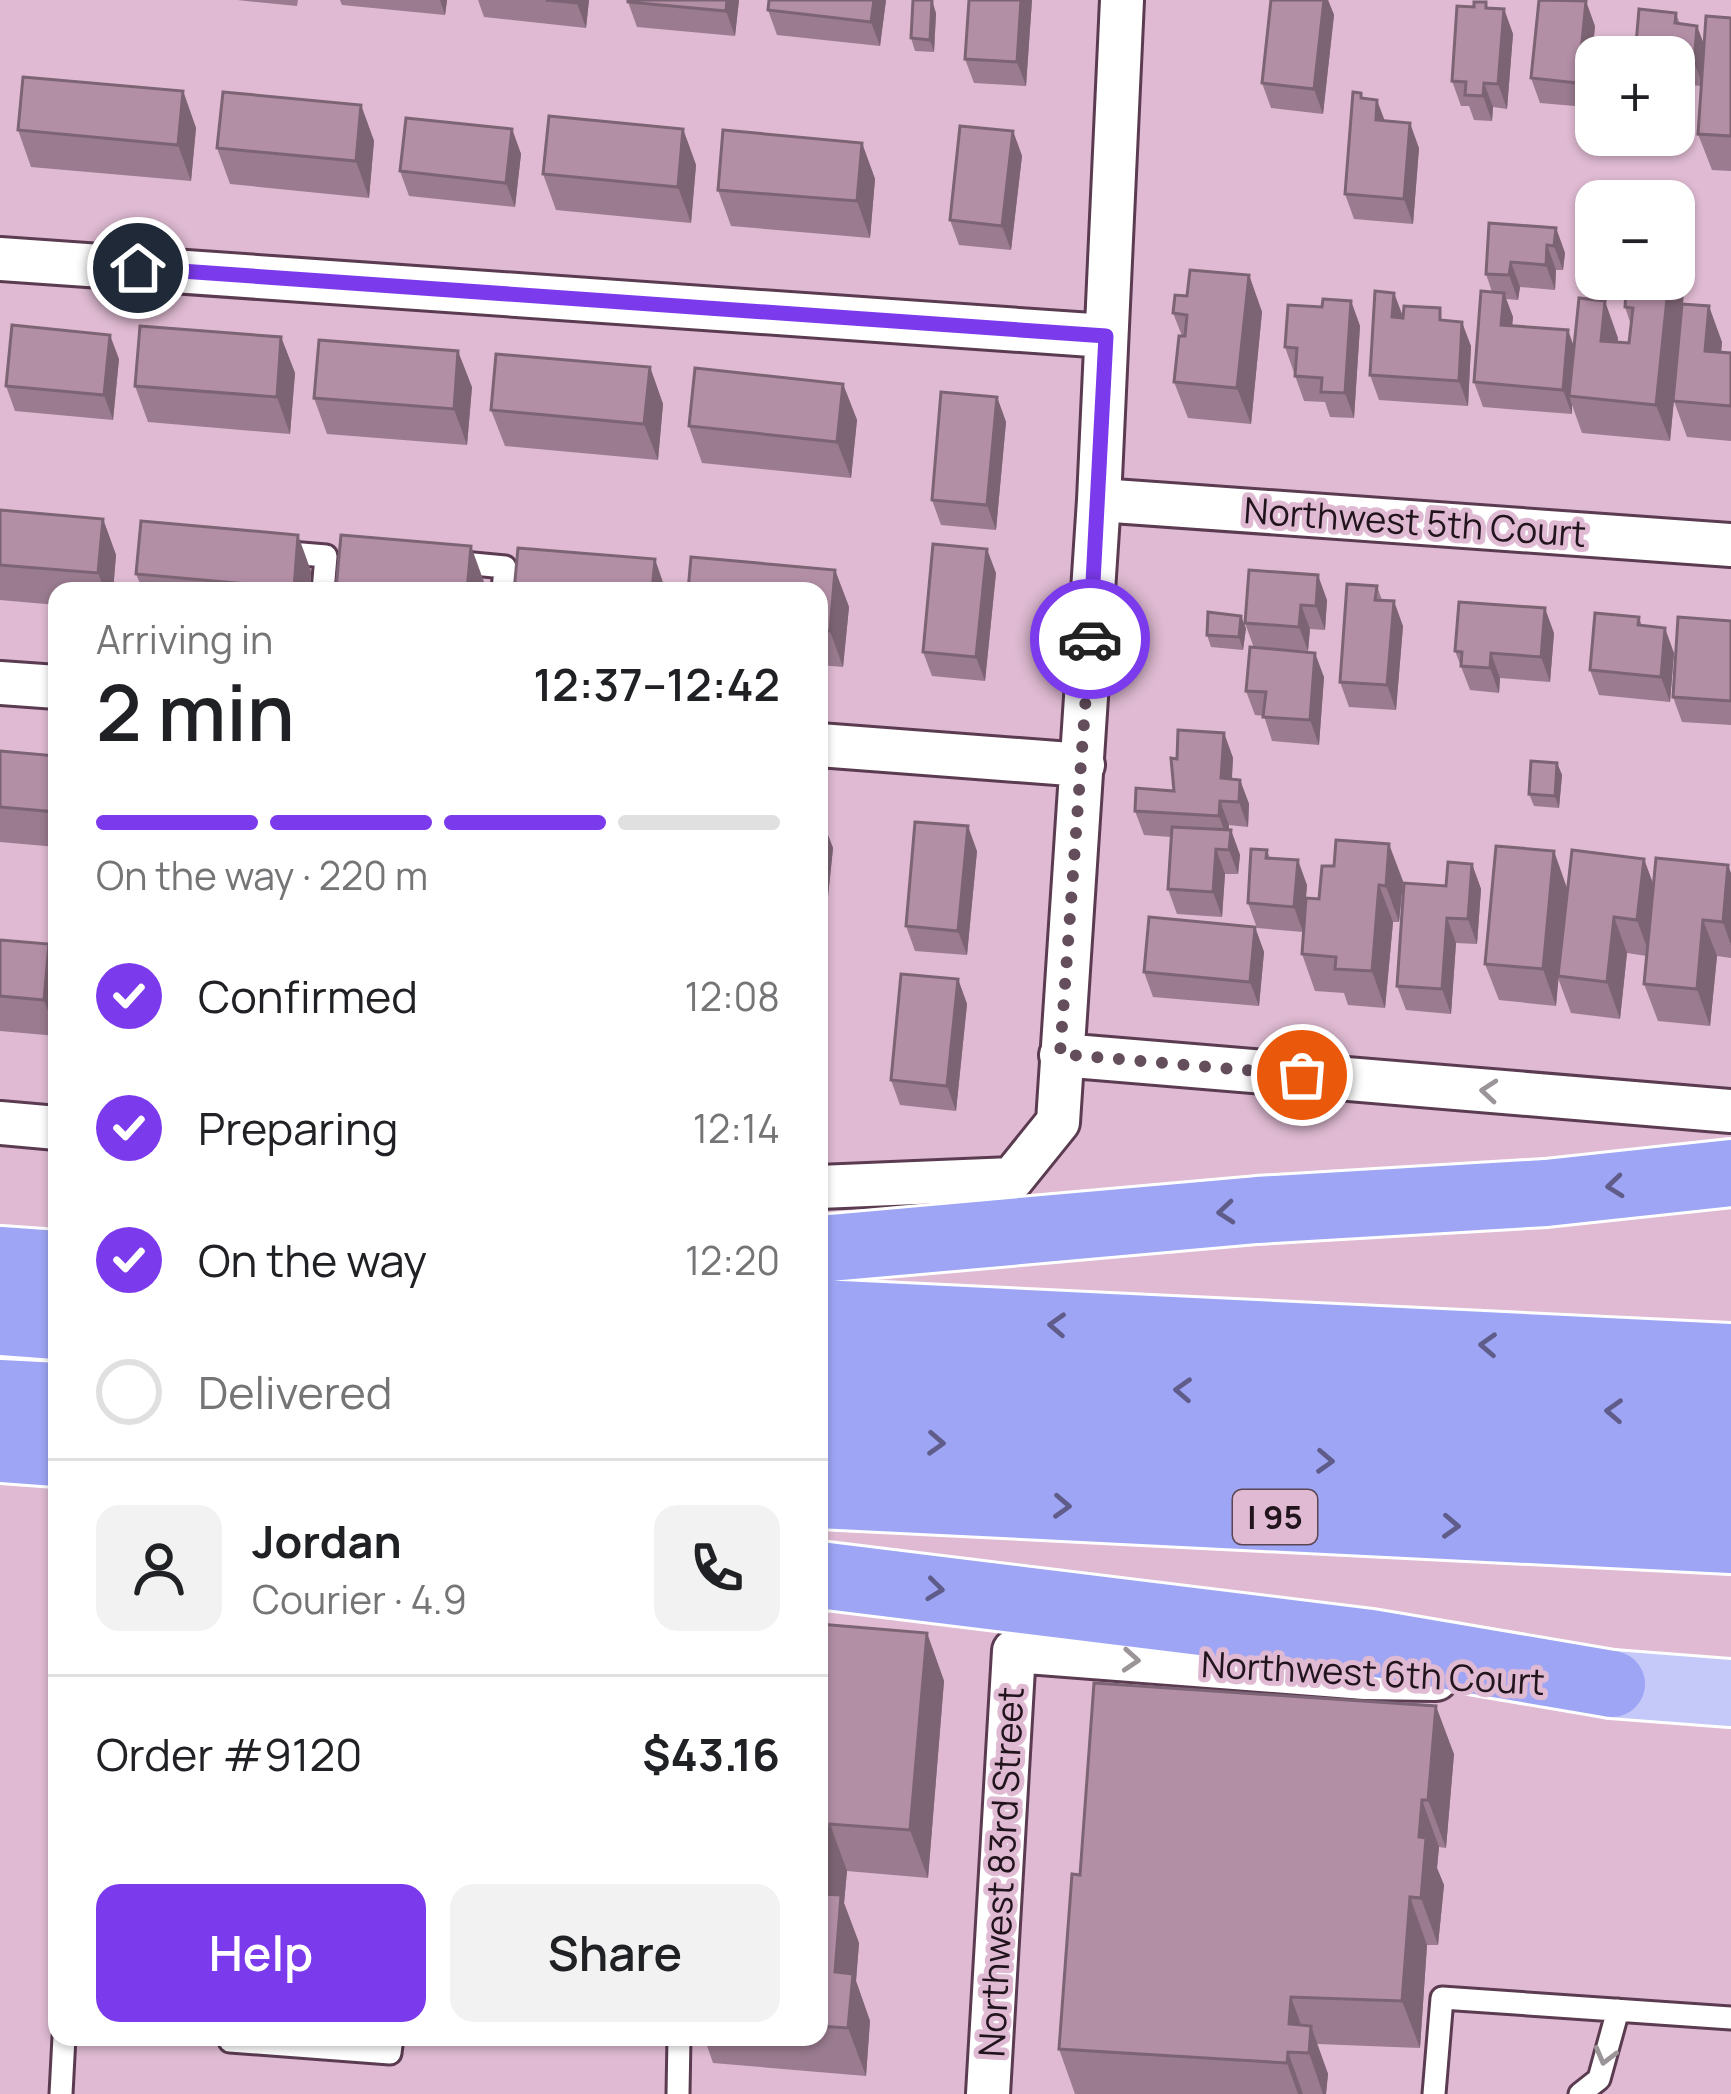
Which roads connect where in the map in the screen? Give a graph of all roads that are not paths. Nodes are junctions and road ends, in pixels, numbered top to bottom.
1 (1122, 0) edge
2 (0, 259) edge
3 (1106, 336) junction
4 (1099, 500) junction
5 (1731, 545) edge
6 (259, 551) edge
7 (439, 561) edge
8 (324, 582) edge
9 (504, 582) edge
10 (0, 683) edge
11 (48, 686) edge
12 (828, 746) edge
13 (1083, 765) junction
14 (1060, 1054) junction
15 (1731, 1111) edge
16 (0, 1123) edge
17 (48, 1127) edge
18 (1731, 1173) edge
19 (828, 1187) edge
20 (828, 1248) edge
21 (0, 1260) edge
22 (48, 1263) edge
23 (828, 1313) edge
24 (0, 1322) edge
25 (48, 1325) edge
26 (1731, 1357) edge
27 (828, 1371) edge
28 (0, 1393) edge
29 (48, 1396) edge
30 (1731, 1417) edge
31 (828, 1437) edge
32 (0, 1449) edge
33 (48, 1452) edge
34 (1731, 1483) edge
35 (828, 1495) edge
36 (1731, 1540) edge
37 (828, 1576) edge
38 (1014, 1651) joint
39 (1612, 1684) junction
40 (1731, 1693) edge
41 (1618, 2010) junction
42 (1731, 2018) edge
43 (64, 2046) edge
44 (297, 2046) edge
45 (391, 2046) edge
46 (679, 2046) edge
47 (61, 2094) edge
48 (678, 2094) edge
49 (988, 2094) edge
50 (1434, 2094) edge
51 (1580, 2094) edge

1 - 3 street
2 - 3 street
3 - 4 street
4 - 5 street, Northwest 5th Court
4 - 13 street
6 - 8 lane
7 - 9 lane
10 - 11 street
12 - 13 street
13 - 14 street
15 -> 14 street
14 - 19 street
16 - 17 street
18 -> 20 highway
21 - 22 highway
26 -> 23 highway
24 - 25 highway
30 -> 27 highway
28 - 29 highway
31 -> 34 highway
32 - 33 highway
35 -> 36 highway, I 95
37 -> 39 highway
38 -> 39 street, Northwest 6th Court
38 - 49 street, Northwest 83rd Street
39 - 40 main road, Northwest 6th Court
41 - 42 lane
41 - 50 lane
41 -> 51 lane
43 - 47 lane
44 - 45 lane
46 - 48 lane

